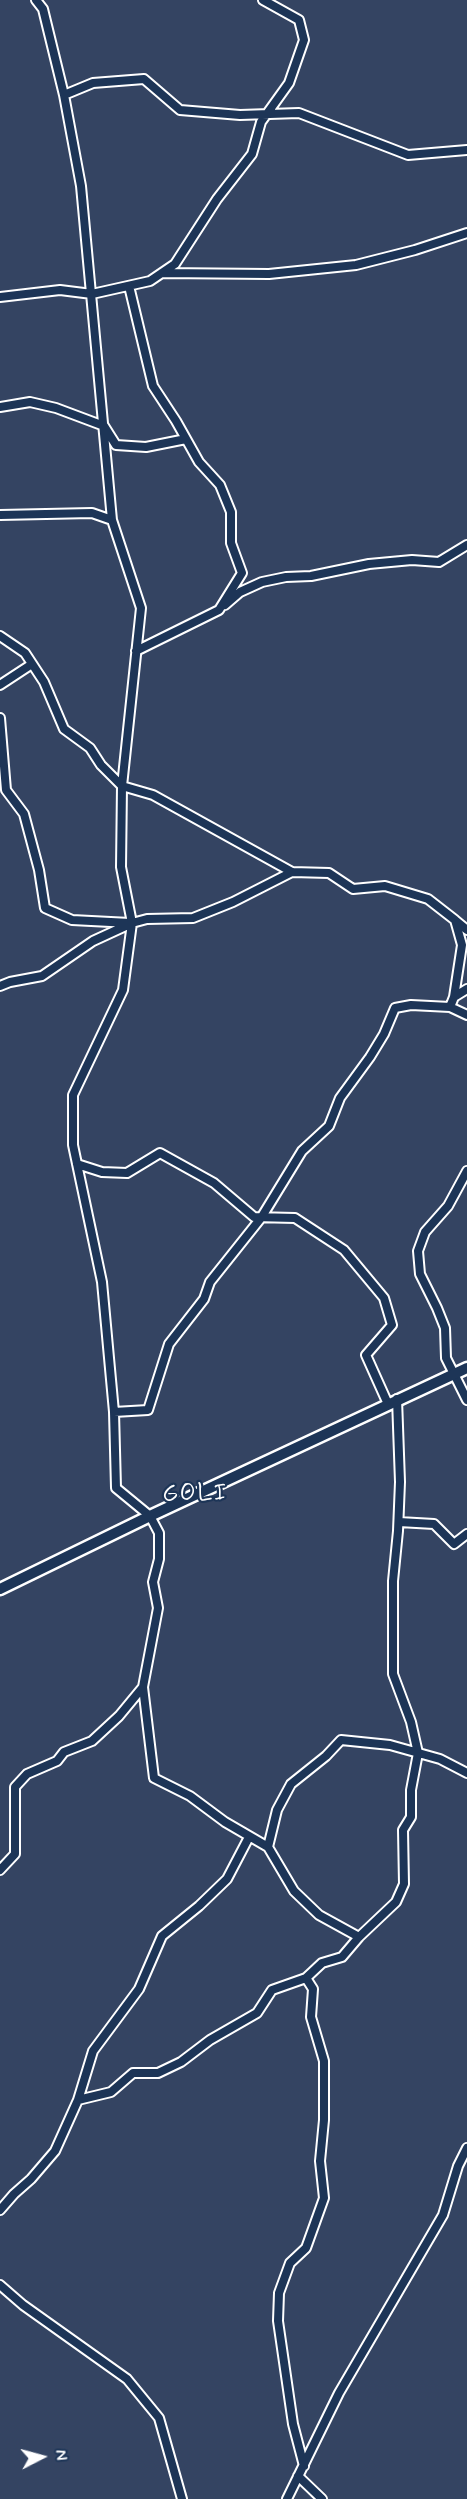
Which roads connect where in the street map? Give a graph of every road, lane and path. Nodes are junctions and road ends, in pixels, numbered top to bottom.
1 (36, 0) edge
2 (263, 0) edge
3 (64, 95) junction
4 (265, 115) junction
5 (467, 150) edge
6 (467, 233) edge
7 (162, 273) junction
8 (129, 286) junction
9 (92, 294) junction
10 (0, 297) edge
11 (0, 407) edge
12 (104, 426) junction
13 (186, 439) junction
14 (0, 515) edge
15 (112, 520) junction
16 (467, 544) edge
17 (219, 610) junction
18 (0, 636) edge
19 (136, 651) junction
20 (32, 664) junction
21 (0, 685) edge
22 (0, 718) edge
23 (122, 786) junction
24 (292, 872) junction
25 (455, 920) junction
26 (132, 923) junction
27 (467, 930) edge
28 (0, 986) edge
29 (467, 989) edge
30 (454, 997) junction
31 (450, 1007) junction
32 (467, 1015) edge
33 (77, 1164) junction
34 (467, 1171) edge
35 (261, 1218) junction
36 (467, 1368) edge
37 (455, 1374) junction
38 (467, 1400) edge
39 (392, 1401) junction
40 (114, 1412) junction
41 (150, 1516) junction
42 (399, 1522) junction
43 (467, 1534) edge
44 (0, 1589) edge
45 (143, 1687) junction
46 (418, 1753) junction
47 (467, 1773) edge
48 (249, 1838) junction
49 (268, 1847) junction
50 (0, 1870) edge
51 (358, 1937) junction
52 (306, 1978) junction
53 (78, 2100) junction
54 (467, 2148) edge
55 (0, 2210) edge
56 (0, 2285) edge
57 (0, 2294) edge
58 (13, 2296) junction
59 (304, 2466) junction
60 (298, 2476) junction
61 (182, 2499) edge
62 (287, 2499) edge
63 (322, 2499) edge

1 - 3 street
2 - 4 street
3 - 4 street
3 - 9 street
4 - 5 street
4 - 7 street
6 - 7 street
7 - 8 street
8 - 9 street
8 - 13 street
9 - 10 street
9 - 12 street
11 - 12 street
12 - 13 street
12 - 15 street
13 - 17 street
14 - 15 street
15 - 19 street
16 - 17 street
17 - 19 street
18 - 20 street
19 - 23 street
20 - 21 street
20 - 23 street
22 - 26 street
23 - 24 street
23 - 26 street
24 - 25 street
24 - 26 street
25 - 27 street
25 - 30 street
26 - 28 street
26 - 33 street
29 - 30 street
30 - 31 street
31 - 32 street
31 - 35 street
33 - 35 street
33 - 40 street
34 - 37 street
35 - 39 street
35 - 40 street
36 - 37 main road
37 - 38 street
37 - 39 main road
39 - 41 main road
39 - 42 street
40 - 41 street
41 - 44 main road
41 - 45 street
42 - 43 street
42 - 46 street
45 - 48 street
45 - 50 street
46 - 47 street
46 - 49 street
46 - 51 street
48 - 49 street
48 - 53 street
49 - 51 street
51 - 52 street
52 - 53 street
52 - 59 street
53 - 55 street
54 - 59 street
56 - 58 street
57 - 58 street
58 - 61 street
59 - 60 street
60 - 62 street
60 - 63 street

